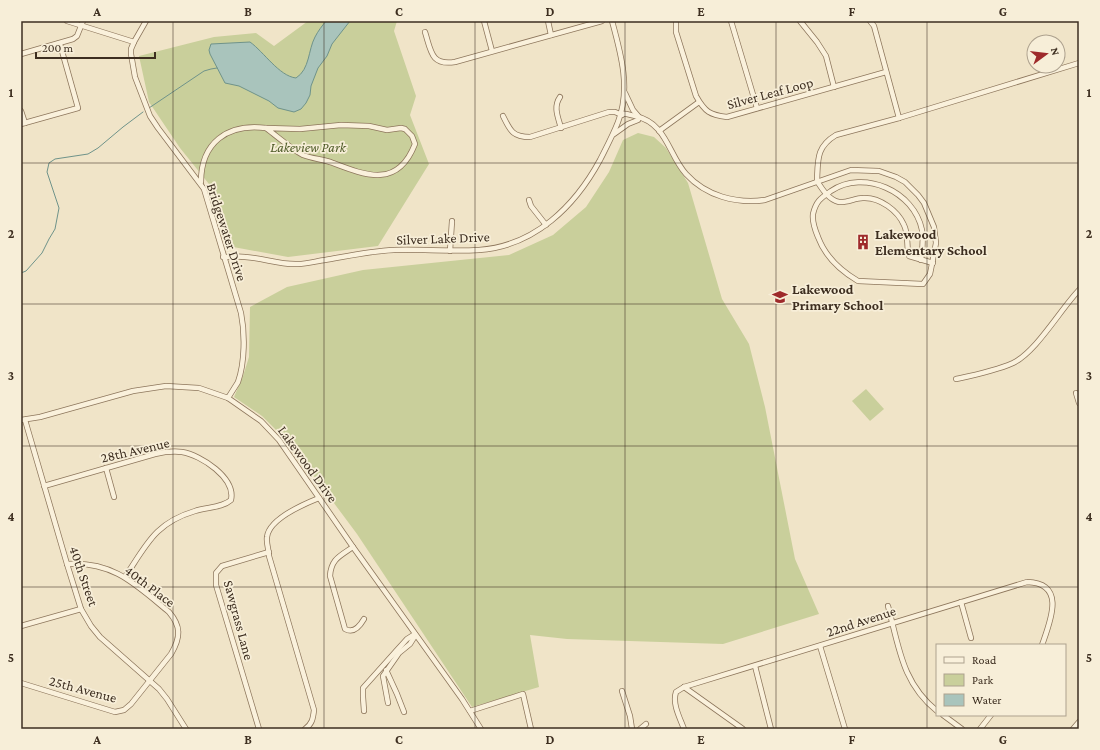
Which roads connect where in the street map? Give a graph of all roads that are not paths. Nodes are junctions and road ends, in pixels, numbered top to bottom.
1 (67, 21) edge
2 (146, 21) edge
3 (484, 21) edge
4 (548, 21) edge
5 (602, 21) edge
6 (612, 21) edge
7 (676, 21) edge
8 (731, 21) edge
9 (800, 21) edge
10 (870, 21) edge
11 (83, 23) edge
12 (425, 32) dead end
13 (551, 35) junction
14 (134, 42) junction
15 (60, 44) junction
16 (492, 51) junction
17 (21, 54) edge
18 (1079, 63) edge
19 (886, 72) junction
20 (834, 87) junction
21 (624, 90) junction
22 (560, 97) dead end
23 (699, 102) junction
24 (757, 108) junction
25 (21, 111) edge
26 (620, 114) junction
27 (503, 116) dead end
28 (638, 118) junction
29 (899, 118) junction
30 (23, 123) edge
31 (266, 128) junction
32 (561, 128) junction
33 (659, 131) junction
34 (612, 135) junction
35 (817, 181) junction
36 (201, 182) junction
37 (826, 194) junction
38 (529, 200) dead end
39 (452, 221) dead end
40 (546, 225) junction
41 (450, 251) junction
42 (224, 257) junction
43 (921, 260) junction
44 (933, 263) junction
45 (1079, 290) edge
46 (956, 379) dead end
47 (1076, 393) dead end
48 (228, 398) junction
49 (1079, 403) edge
50 (23, 420) edge
51 (106, 468) junction
52 (44, 486) junction
53 (114, 497) dead end
54 (319, 498) junction
55 (353, 547) junction
56 (269, 552) junction
57 (66, 564) junction
58 (126, 577) junction
59 (961, 602) junction
60 (888, 606) dead end
61 (81, 608) junction
62 (364, 619) dead end
63 (892, 622) junction
64 (21, 626) edge
65 (415, 634) junction
66 (971, 638) dead end
67 (1042, 644) edge
68 (820, 646) junction
69 (755, 666) junction
70 (386, 670) junction
71 (150, 680) junction
72 (21, 683) edge
73 (684, 687) junction
74 (622, 691) dead end
75 (388, 704) dead end
76 (936, 709) edge
77 (364, 711) dead end
78 (470, 711) junction
79 (404, 712) dead end
80 (944, 716) edge
81 (990, 716) edge
82 (1079, 722) edge
83 (646, 724) dead end
84 (186, 729) edge
85 (259, 729) edge
86 (305, 729) edge
87 (481, 729) edge
88 (531, 729) edge
89 (632, 729) edge
90 (640, 729) edge
91 (684, 729) edge
92 (743, 729) edge
93 (772, 729) edge
94 (845, 729) edge
95 (962, 729) edge
96 (980, 729) edge
97 (1073, 729) edge

1 - 11 street
2 - 14 street, Bridgewater Drive
3 - 16 street
4 - 13 street
5 - 13 street
6 - 21 street, Silver Lake Drive
7 - 23 street, Silver Leaf Loop
8 - 24 street
9 - 20 street
10 - 19 street
11 - 14 street
11 - 15 street
12 - 16 street
13 - 16 street
14 - 36 street, Bridgewater Drive
15 - 17 street
15 - 30 street
18 - 29 street
19 - 20 street, Silver Leaf Loop
19 - 29 street
20 - 24 street, Silver Leaf Loop
21 - 26 street, Silver Lake Drive
21 - 28 street, Silver Lake Drive
22 - 32 street
23 - 24 street, Silver Leaf Loop
23 - 33 street
25 - 30 street
26 - 28 street
26 - 32 street
26 - 34 street, Silver Lake Drive
27 - 32 street
28 - 33 street
28 - 34 street, Silver Lake Drive
29 - 35 street
31 - 31 street
31 - 36 street
33 - 35 street
34 - 40 street, Silver Lake Drive
35 - 37 street
35 - 44 street
36 - 42 street, Bridgewater Drive
37 - 43 street
37 - 43 street
37 - 44 street
38 - 40 street
39 - 41 street
40 - 41 street, Silver Lake Drive
41 - 42 street, Silver Lake Drive
42 - 48 street, Bridgewater Drive
43 - 44 street
45 - 46 street
47 - 49 street
48 - 50 street, Lakewood Drive
48 - 54 street, Lakewood Drive
50 - 52 street, 40th Street
51 - 52 street, 28th Avenue
51 - 53 street
51 - 58 street, 28th Avenue
52 - 57 street, 40th Street
54 - 55 street, Lakewood Drive
54 - 56 street
55 - 62 street
55 - 65 street, Lakewood Drive
56 - 85 street, Sawgrass Lane
56 - 86 street
57 - 58 street, 40th Place
57 - 61 street, 40th Street
58 - 71 street, 40th Place
59 - 63 street, 22nd Avenue
59 - 66 street
59 - 67 street, 22nd Avenue
60 - 63 street
61 - 64 street
61 - 71 street, 40th Street
63 - 68 street, 22nd Avenue
63 - 76 street
65 - 70 street
65 - 77 street
65 - 78 street, Lakewood Drive
68 - 69 street, 22nd Avenue
68 - 94 street
69 - 73 street, 22nd Avenue
69 - 93 street
70 - 75 street
70 - 79 street
71 - 72 street, 25th Avenue
71 - 84 street, 40th Street
73 - 91 street
73 - 92 street
74 - 89 street
78 - 87 street, Lakewood Drive
78 - 88 street
80 - 95 street
81 - 96 street
82 - 97 street
83 - 90 street

